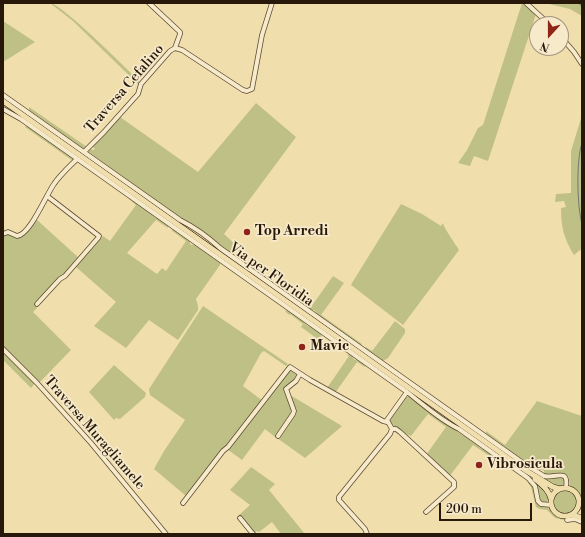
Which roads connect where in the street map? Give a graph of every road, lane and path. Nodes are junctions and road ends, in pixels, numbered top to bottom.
1 (149, 3) edge
2 (272, 3) edge
3 (526, 3) edge
4 (540, 16) edge
5 (569, 46) edge
6 (175, 48) junction
7 (582, 64) edge
8 (3, 95) edge
9 (3, 101) edge
10 (3, 109) edge
11 (84, 152) junction
12 (77, 159) junction
13 (47, 196) junction
14 (3, 234) edge
15 (38, 304) dead end
16 (3, 349) edge
17 (300, 374) junction
18 (407, 392) junction
19 (387, 422) junction
20 (392, 429) junction
21 (278, 436) dead end
22 (525, 470) junction
23 (566, 488) junction
24 (560, 489) junction
25 (551, 502) junction
26 (183, 503) dead end
27 (580, 508) edge
28 (426, 512) dead end
29 (572, 515) junction
30 (240, 518) dead end
31 (582, 518) edge
32 (567, 520) dead end
33 (582, 522) edge
34 (166, 534) edge
35 (253, 534) edge
36 (367, 534) edge

1 - 6 street
2 - 6 street, Traversa Cefalino
3 - 4 street
5 - 7 street
6 - 11 street, Traversa Cefalino
8 - 11 street
9 - 22 main road, Via per Floridia
10 - 12 street
11 - 23 street
12 - 13 street
12 - 18 street
13 - 14 street
13 - 15 street
16 - 34 street, Traversa Muragliamele
17 - 19 street
17 - 21 street
17 - 26 street
18 - 19 street
18 - 25 street
19 - 20 street
20 - 28 street
20 - 36 street
22 - 24 main road
22 - 25 main road
23 - 24 main road
23 - 27 main road
24 - 25 main road
25 - 29 main road
27 - 29 main road
29 - 31 main road
30 - 35 street
32 - 33 street

